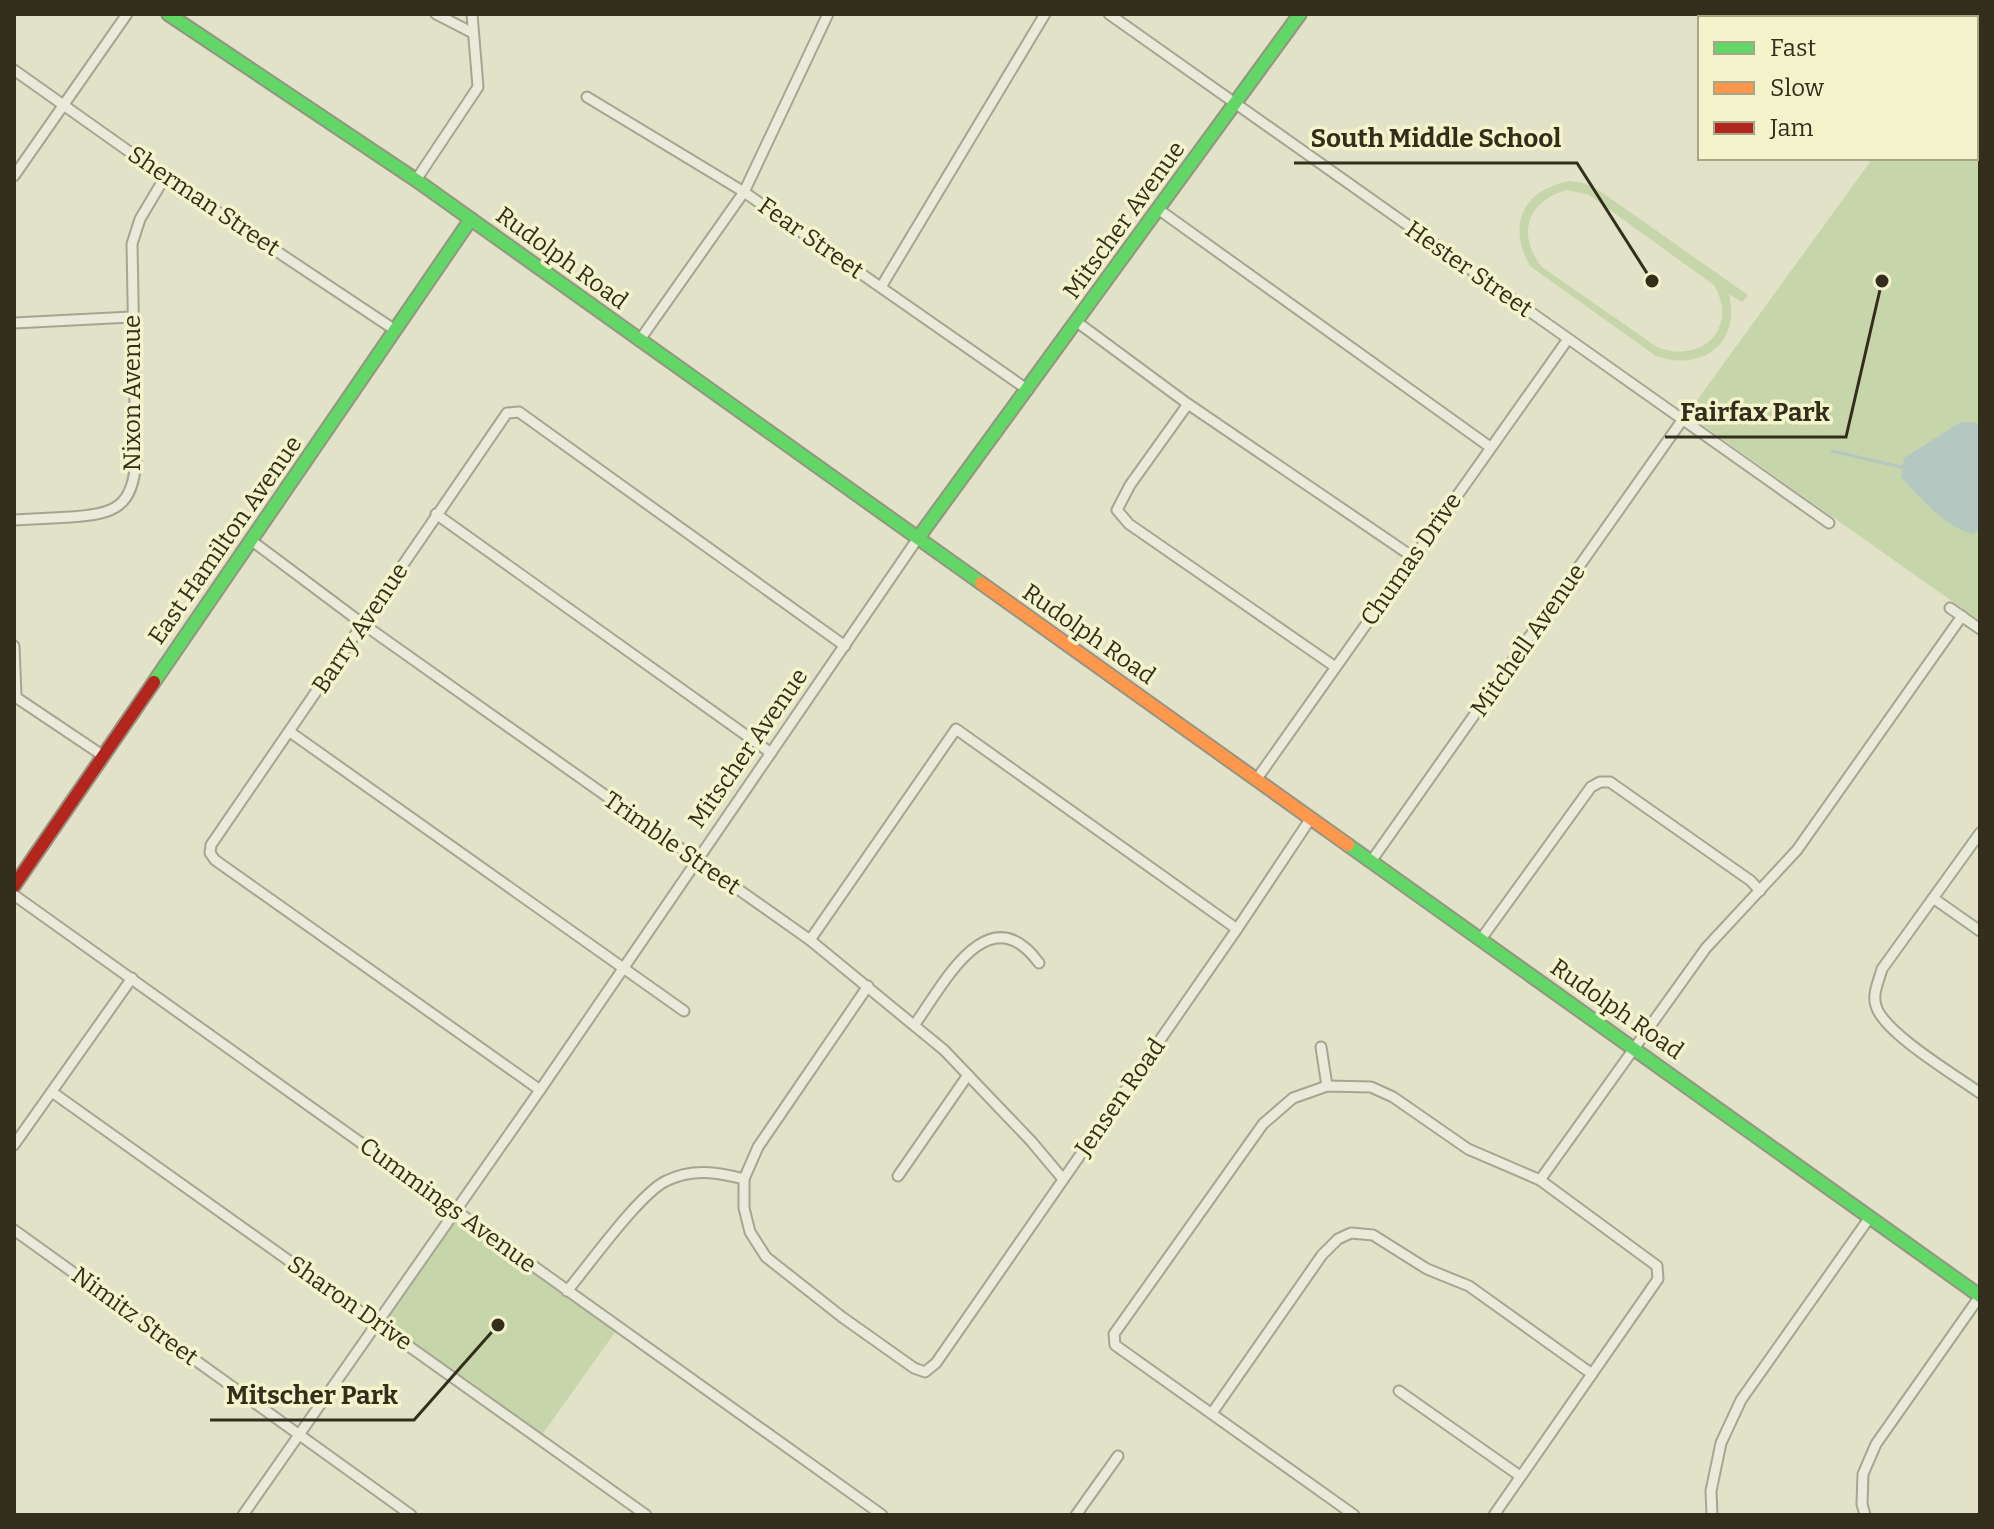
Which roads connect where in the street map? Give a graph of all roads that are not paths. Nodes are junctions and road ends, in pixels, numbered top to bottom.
1 (127, 14) edge
2 (168, 14) edge
3 (436, 14) edge
4 (472, 14) edge
5 (828, 14) edge
6 (1045, 14) edge
7 (1109, 14) edge
8 (1300, 14) edge
9 (473, 33) junction
10 (14, 70) edge
11 (587, 97) dead end
12 (64, 104) junction
13 (1235, 104) junction
14 (14, 176) edge
15 (165, 177) junction
16 (416, 180) junction
17 (744, 192) junction
18 (1158, 209) junction
19 (471, 219) junction
20 (881, 287) junction
21 (131, 317) junction
22 (1077, 322) junction
23 (14, 323) edge
24 (395, 330) junction
25 (1568, 339) junction
26 (639, 341) junction
27 (1028, 390) junction
28 (1188, 404) junction
29 (1683, 419) junction
30 (1490, 447) junction
31 (436, 514) junction
32 (14, 520) edge
33 (1829, 523) dead end
34 (918, 538) junction
35 (252, 541) junction
36 (1413, 557) junction
37 (1950, 608) dead end
38 (1962, 616) junction
39 (363, 624) junction
40 (1980, 629) edge
41 (14, 646) edge
42 (845, 646) junction
43 (1334, 666) junction
44 (15, 696) edge
45 (290, 732) junction
46 (771, 753) junction
47 (102, 755) junction
48 (1256, 780) junction
49 (1311, 818) junction
50 (1980, 833) edge
51 (1372, 860) junction
52 (696, 861) junction
53 (14, 886) edge
54 (1760, 891) junction
55 (14, 895) edge
56 (1933, 898) junction
57 (1237, 929) junction
58 (1980, 931) edge
59 (1481, 939) junction
60 (810, 940) junction
61 (1039, 963) dead end
62 (623, 969) junction
63 (132, 978) junction
64 (868, 986) junction
65 (684, 1011) dead end
66 (915, 1024) junction
67 (1321, 1047) dead end
68 (1635, 1049) junction
69 (968, 1075) junction
70 (1327, 1086) junction
71 (540, 1090) junction
72 (52, 1092) junction
73 (1980, 1093) edge
74 (14, 1145) edge
75 (898, 1176) dead end
76 (744, 1179) junction
77 (1063, 1179) junction
78 (1540, 1180) junction
79 (456, 1210) junction
80 (1870, 1217) junction
81 (14, 1230) edge
82 (567, 1291) junction
83 (1980, 1296) edge
84 (378, 1322) junction
85 (1592, 1374) junction
86 (1399, 1391) dead end
87 (1212, 1413) junction
88 (299, 1435) junction
89 (1118, 1456) dead end
90 (1520, 1476) junction
91 (243, 1515) edge
92 (411, 1515) edge
93 (646, 1515) edge
94 (882, 1515) edge
95 (1076, 1515) edge
96 (1354, 1515) edge
97 (1494, 1515) edge
98 (1712, 1515) edge
99 (1865, 1515) edge

1 - 12 street
2 - 16 street, Rudolph Road
3 - 9 street
4 - 9 street
5 - 17 street
6 - 20 street
7 - 13 street, Hester Street
8 - 13 street, Mitscher Avenue
9 - 16 street
10 - 12 street, Sherman Street
11 - 17 street, Fear Street
12 - 14 street
12 - 15 street, Sherman Street
13 - 18 street, Mitscher Avenue
13 - 25 street, Hester Street
15 - 21 street, Nixon Avenue
15 - 24 street, Sherman Street
16 - 19 street, Rudolph Road
17 - 20 street, Fear Street
17 - 26 street
18 - 22 street, Mitscher Avenue
18 - 30 street
19 - 24 street, East Hamilton Avenue
19 - 26 street, Rudolph Road
20 - 27 street, Fear Street
21 - 23 street
21 - 32 street, Nixon Avenue
22 - 27 street, Mitscher Avenue
22 - 28 street
24 - 35 street, East Hamilton Avenue
25 - 29 street, Hester Street
25 - 30 street, Chumas Drive
26 - 34 street, Rudolph Road
27 - 34 street, Mitscher Avenue
28 - 36 street
28 - 43 street
29 - 33 street, Hester Street
29 - 51 street, Mitchell Avenue
30 - 36 street, Chumas Drive
31 - 39 street, Barry Avenue
31 - 42 street, Barry Avenue
31 - 46 street
34 - 42 street, Mitscher Avenue
34 - 48 street, Rudolph Road
35 - 39 street, Trimble Street
35 - 47 street, East Hamilton Avenue
36 - 43 street, Chumas Drive
37 - 38 street
38 - 40 street
38 - 54 street
39 - 45 street, Barry Avenue
39 - 52 street, Trimble Street
41 - 44 street
42 - 46 street, Mitscher Avenue
43 - 48 street, Chumas Drive
44 - 47 street
45 - 62 street
45 - 71 street, Barry Avenue
46 - 52 street, Mitscher Avenue
47 - 53 street, East Hamilton Avenue
48 - 49 street, Rudolph Road
49 - 51 street, Rudolph Road
49 - 57 street, Jensen Road
50 - 56 street
51 - 59 street, Rudolph Road
52 - 60 street, Trimble Street
52 - 62 street, Mitscher Avenue
54 - 59 street
54 - 68 street
55 - 63 street, Cummings Avenue
56 - 58 street
56 - 73 street
57 - 60 street
57 - 77 street, Jensen Road
59 - 68 street, Rudolph Road
60 - 64 street, Trimble Street
61 - 66 street
62 - 65 street
62 - 71 street, Mitscher Avenue
63 - 72 street
63 - 79 street, Cummings Avenue
64 - 66 street, Trimble Street
64 - 76 street
66 - 69 street, Trimble Street
67 - 70 street
68 - 78 street
68 - 80 street, Rudolph Road
69 - 75 street
69 - 77 street, Trimble Street
70 - 78 street
70 - 87 street
71 - 79 street, Mitscher Avenue
72 - 74 street
72 - 84 street, Sharon Drive
76 - 77 street, Jensen Road
76 - 82 street
78 - 85 street
79 - 82 street, Cummings Avenue
79 - 84 street, Mitscher Avenue
80 - 83 street, Rudolph Road
80 - 98 street
81 - 88 street, Nimitz Street
82 - 94 street, Cummings Avenue
83 - 99 street
84 - 88 street, Mitscher Avenue
84 - 93 street, Sharon Drive
85 - 87 street
85 - 90 street
86 - 90 street
87 - 96 street
88 - 91 street, Mitscher Avenue
88 - 92 street, Nimitz Street
89 - 95 street
90 - 97 street

